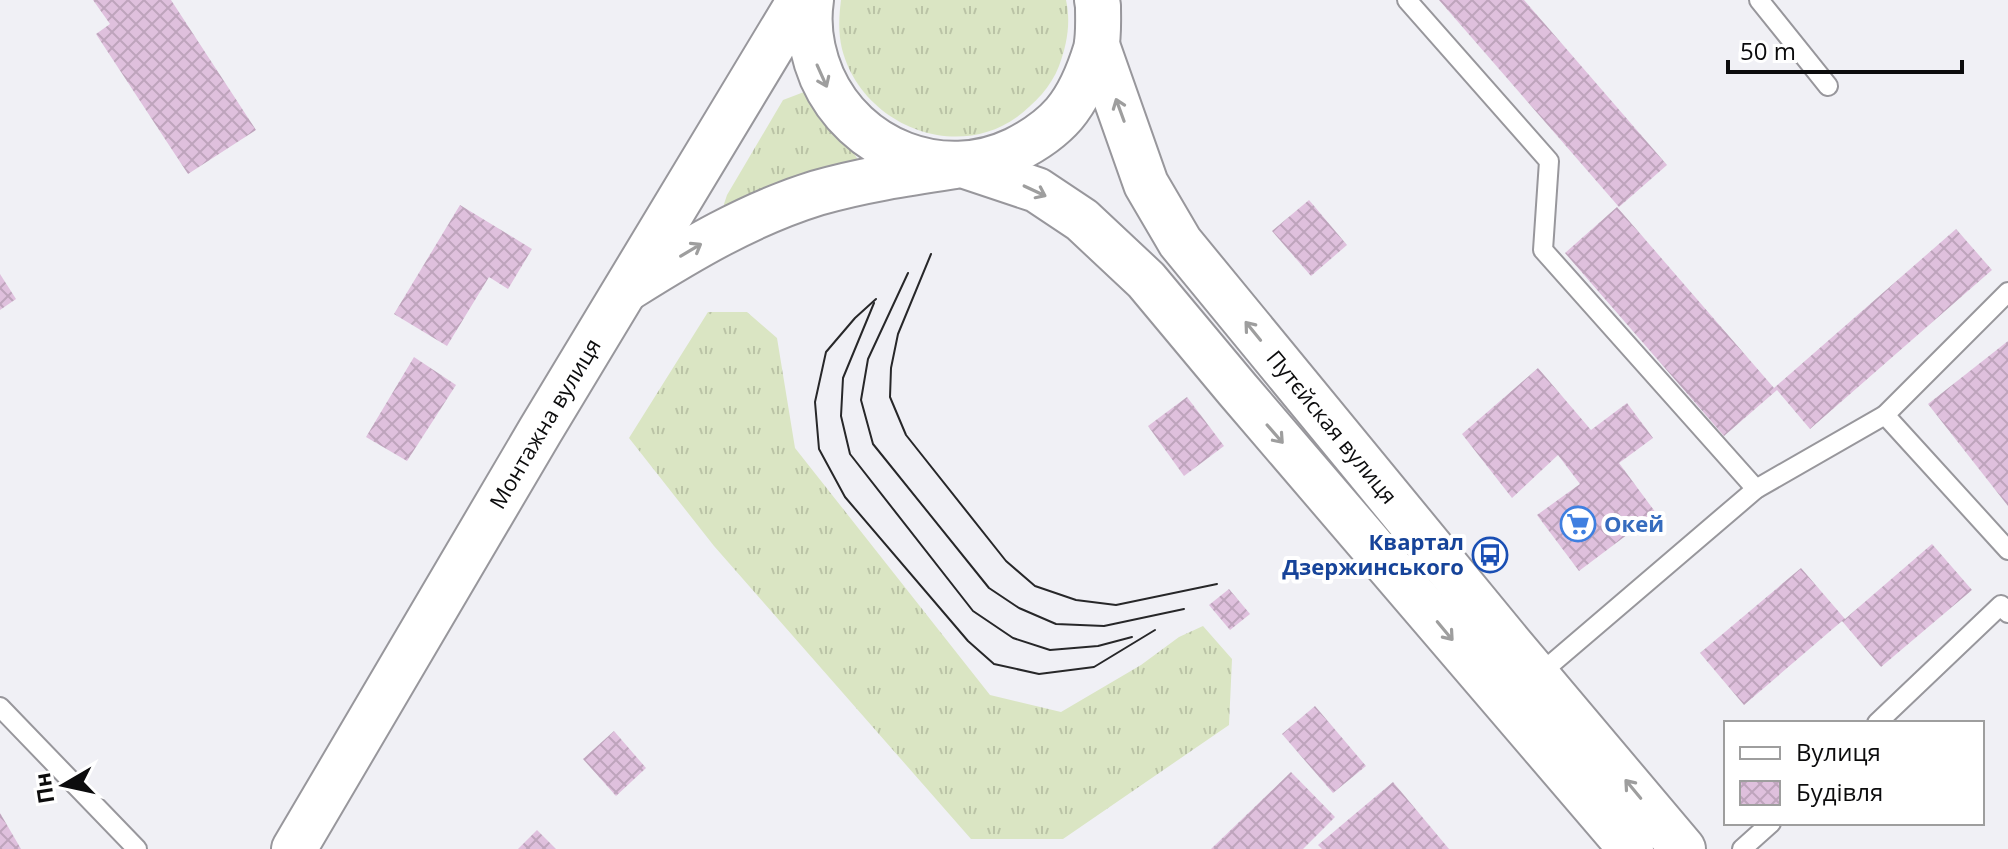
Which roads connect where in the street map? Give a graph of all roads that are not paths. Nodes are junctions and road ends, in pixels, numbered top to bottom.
1 (800, 0) edge
2 (811, 0) edge
3 (1097, 0) edge
4 (1407, 0) edge
5 (1759, 0) edge
6 (1097, 45) junction
7 (1828, 86) dead end
8 (962, 165) junction
9 (624, 290) junction
10 (2008, 292) edge
11 (1885, 415) junction
12 (1756, 489) junction
13 (2008, 550) edge
14 (2006, 606) edge
15 (1521, 690) junction
16 (0, 707) edge
17 (1879, 721) edge
18 (1769, 825) edge
19 (137, 849) edge
20 (294, 849) edge
21 (1631, 849) edge
22 (1683, 849) edge
23 (1742, 849) edge

1 - 9 main road, Монтажна вулиця
2 -> 8 main road
3 - 6 main road
4 - 12 lane
5 - 7 lane
6 - 8 main road
15 -> 6 main road, Путєйская вулиця
9 -> 8 main road
8 -> 15 main road, Путєйская вулиця
9 - 20 main road, Монтажна вулиця
10 - 11 lane
11 - 12 lane
11 - 13 lane
12 - 15 lane
14 - 17 lane
15 - 21 main road, Путєйская вулиця
22 -> 15 main road, Путєйская вулиця
16 - 19 lane
18 - 23 lane

